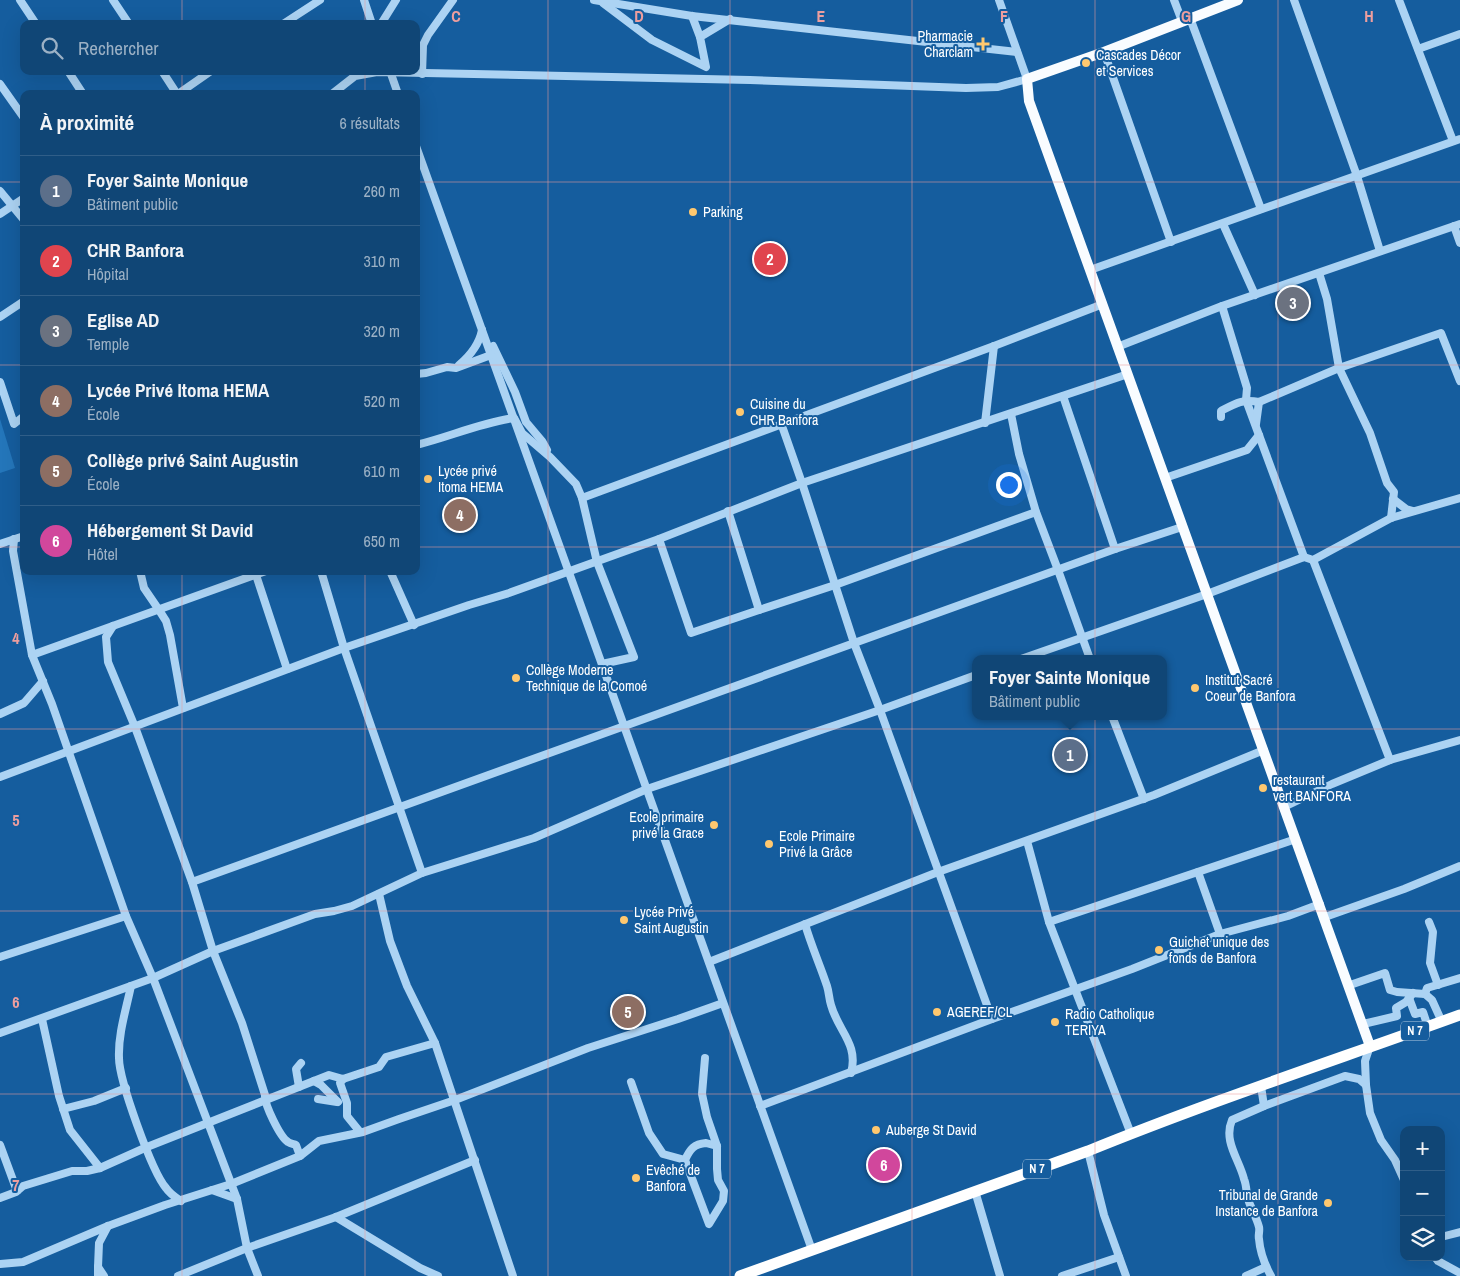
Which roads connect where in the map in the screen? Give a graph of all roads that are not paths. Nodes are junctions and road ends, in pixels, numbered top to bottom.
1 (20, 0) edge
2 (113, 0) edge
3 (320, 0) edge
4 (364, 0) edge
5 (396, 0) edge
6 (453, 0) edge
7 (999, 0) edge
8 (1174, 0) edge
9 (1238, 0) edge
10 (1294, 0) edge
11 (1399, 0) edge
12 (598, 1) edge
13 (692, 16) junction
14 (730, 19) junction
15 (33, 20) edge
16 (127, 20) edge
17 (289, 20) edge
18 (371, 20) edge
19 (384, 20) edge
20 (1186, 20) junction
21 (1460, 34) edge
22 (700, 37) junction
23 (1418, 49) junction
24 (1017, 52) junction
25 (1104, 52) junction
26 (706, 67) junction
27 (422, 74) joint
28 (71, 75) edge
29 (165, 75) edge
30 (205, 75) edge
31 (361, 75) edge
32 (391, 75) edge
33 (1027, 79) junction
34 (712, 80) junction
35 (0, 84) edge
36 (80, 90) edge
37 (175, 90) edge
38 (184, 90) edge
39 (337, 90) edge
40 (397, 90) edge
41 (20, 112) edge
42 (1457, 140) edge
43 (420, 157) edge
44 (1357, 176) junction
45 (0, 191) edge
46 (20, 201) edge
47 (13, 206) junction
48 (1260, 209) junction
49 (0, 214) edge
50 (20, 215) edge
51 (1223, 224) junction
52 (1457, 225) edge
53 (1171, 242) junction
54 (1460, 243) edge
55 (1380, 251) junction
56 (1090, 270) junction
57 (1319, 272) junction
58 (1255, 295) junction
59 (20, 304) edge
60 (1103, 304) junction
61 (1222, 306) junction
62 (0, 317) edge
63 (479, 321) junction
64 (482, 330) junction
65 (994, 346) junction
66 (1118, 347) junction
67 (491, 355) junction
68 (456, 368) junction
69 (1339, 368) junction
70 (420, 374) edge
71 (1128, 374) junction
72 (1460, 381) edge
73 (0, 382) edge
74 (1247, 388) junction
75 (1063, 396) junction
76 (1246, 400) junction
77 (1262, 401) junction
78 (1011, 414) junction
79 (1221, 417) dead end
80 (514, 418) junction
81 (20, 419) edge
82 (781, 423) junction
83 (985, 423) junction
84 (1256, 426) junction
85 (1259, 435) junction
86 (420, 445) edge
87 (1247, 450) junction
88 (1265, 450) junction
89 (550, 456) junction
90 (1165, 478) junction
91 (802, 482) junction
92 (582, 498) junction
93 (1460, 498) edge
94 (1394, 499) junction
95 (728, 511) junction
96 (1413, 511) junction
97 (1036, 512) junction
98 (1391, 518) junction
99 (1182, 527) junction
100 (20, 537) edge
101 (14, 539) junction
102 (659, 540) junction
103 (0, 544) edge
104 (1116, 549) junction
105 (1304, 557) junction
106 (1313, 560) junction
107 (597, 562) junction
108 (1058, 570) junction
109 (569, 571) junction
110 (141, 575) edge
111 (256, 575) joint
112 (322, 575) edge
113 (392, 575) edge
114 (835, 584) junction
115 (1207, 594) junction
116 (159, 610) junction
117 (759, 610) junction
118 (414, 624) junction
119 (113, 626) junction
120 (90, 634) junction
121 (1081, 637) junction
122 (854, 643) junction
123 (344, 648) junction
124 (106, 649) junction
125 (32, 655) junction
126 (1032, 655) edge
127 (1088, 655) edge
128 (602, 664) junction
129 (287, 669) junction
130 (972, 676) edge
131 (43, 681) junction
132 (183, 708) junction
133 (880, 710) junction
134 (0, 714) edge
135 (1114, 720) edge
136 (624, 726) junction
137 (135, 727) junction
138 (1460, 740) edge
139 (1264, 750) junction
140 (68, 751) junction
141 (1390, 760) junction
142 (0, 777) edge
143 (647, 789) junction
144 (1144, 799) junction
145 (1284, 807) junction
146 (399, 808) junction
147 (1296, 839) junction
148 (1027, 841) junction
149 (1460, 866) edge
150 (938, 872) junction
151 (1198, 872) junction
152 (422, 873) junction
153 (192, 882) junction
154 (379, 894) junction
155 (1320, 904) junction
156 (126, 916) junction
157 (1325, 917) junction
158 (1049, 922) junction
159 (1429, 922) dead end
160 (805, 924) junction
161 (1220, 934) junction
162 (213, 951) junction
163 (0, 957) edge
164 (709, 962) junction
165 (153, 978) junction
166 (1460, 978) edge
167 (1350, 985) junction
168 (1438, 985) junction
169 (131, 986) junction
170 (1076, 988) junction
171 (1425, 994) junction
172 (1411, 995) junction
173 (723, 1002) junction
174 (1460, 1015) edge
175 (42, 1019) junction
176 (992, 1019) junction
177 (1442, 1022) junction
178 (1363, 1024) junction
179 (1428, 1026) junction
180 (0, 1033) edge
181 (435, 1043) junction
182 (1370, 1046) junction
183 (705, 1058) dead end
184 (301, 1063) dead end
185 (851, 1073) junction
186 (343, 1078) junction
187 (314, 1081) junction
188 (631, 1082) dead end
189 (1366, 1085) junction
190 (1261, 1086) junction
191 (299, 1087) junction
192 (126, 1088) junction
193 (318, 1098) dead end
194 (264, 1100) junction
195 (455, 1100) junction
196 (338, 1102) junction
197 (347, 1103) junction
198 (760, 1106) junction
199 (1264, 1106) junction
200 (63, 1109) junction
201 (208, 1124) junction
202 (360, 1132) junction
203 (1131, 1134) junction
204 (0, 1145) edge
205 (717, 1146) junction
206 (147, 1147) junction
207 (1088, 1151) junction
208 (300, 1156) junction
209 (475, 1160) junction
210 (684, 1160) junction
211 (100, 1168) junction
212 (1400, 1171) edge
213 (231, 1184) junction
214 (212, 1190) junction
215 (975, 1190) junction
216 (17, 1191) junction
217 (0, 1198) edge
218 (237, 1199) junction
219 (180, 1200) junction
220 (336, 1217) junction
221 (108, 1226) junction
222 (1460, 1232) edge
223 (1445, 1236) edge
224 (247, 1248) junction
225 (812, 1250) junction
226 (1119, 1257) junction
227 (1439, 1261) edge
228 (0, 1264) edge
229 (98, 1267) junction
230 (1266, 1267) junction
231 (1460, 1274) edge
232 (98, 1276) edge
233 (104, 1276) edge
234 (178, 1276) edge
235 (258, 1276) edge
236 (438, 1276) edge
237 (513, 1276) edge
238 (740, 1276) edge
239 (1000, 1276) edge
240 (1062, 1276) edge
241 (1126, 1276) edge
242 (1246, 1276) edge
243 (1271, 1276) edge

1 - 15 street
2 - 16 street
3 - 17 street
4 - 18 street
5 - 19 street
6 - 27 street
7 - 24 street
8 - 20 street
9 - 20 main road
10 - 44 street
11 - 23 street
12 - 13 street
12 - 26 street
13 - 14 street
13 - 22 street
14 - 22 street
14 - 24 street
20 - 25 main road
20 - 48 street
21 - 23 street
22 - 26 street
23 - 42 street
24 - 33 street
25 - 33 main road
25 - 53 street
26 - 34 street
27 - 34 street
28 - 36 street
29 - 37 street
30 - 38 street
31 - 39 street
32 - 40 street
33 - 34 street
33 - 56 main road
35 - 41 street
42 - 44 street
43 - 63 street
44 - 48 street
44 - 55 street
45 - 47 street
46 - 47 street
47 - 49 street
47 - 50 street
48 - 51 street
51 - 53 street
51 - 58 street
52 - 54 street
52 - 55 street
53 - 56 street
55 - 57 street
56 - 60 main road
57 - 58 street
57 - 69 street
58 - 61 street
59 - 62 street
60 - 65 street
60 - 66 main road
61 - 66 street
61 - 74 street
63 - 64 street
63 - 89 street
64 - 67 street
64 - 68 street
65 - 82 street
65 - 83 street
66 - 71 main road
67 - 68 street
67 - 80 street
68 - 70 street
69 - 72 street
69 - 77 street
69 - 94 street
71 - 75 street
71 - 90 main road
73 - 81 street
74 - 76 street
74 - 77 street
75 - 78 street
75 - 104 street
76 - 77 street
76 - 79 street
76 - 84 street
77 - 84 street
78 - 83 street
78 - 97 street
80 - 86 street
80 - 89 street
80 - 109 street
82 - 91 street
82 - 92 street
83 - 91 street
84 - 85 street
85 - 87 street
85 - 88 street
87 - 88 street
87 - 90 street
88 - 105 street
89 - 92 street
90 - 99 main road
91 - 95 street
91 - 114 street
92 - 107 street
93 - 96 street
94 - 96 street
94 - 98 street
95 - 102 street
95 - 117 street
96 - 98 street
97 - 108 street
97 - 114 street
98 - 106 street
99 - 104 street
99 - 115 main road
100 - 101 street
101 - 103 street
101 - 125 street
102 - 107 street
102 - 117 street
104 - 108 street
105 - 106 street
105 - 115 street
106 - 141 street
107 - 109 street
107 - 128 street
108 - 121 street
108 - 122 street
109 - 118 street
109 - 128 street
110 - 116 street
111 - 116 street
111 - 129 street
112 - 123 street
113 - 118 street
114 - 117 street
114 - 122 street
115 - 121 street
115 - 139 main road
116 - 119 street
116 - 132 street
118 - 123 street
119 - 120 street
119 - 124 street
120 - 124 street
120 - 125 street
121 - 126 street
121 - 127 street
122 - 133 street
122 - 136 street
123 - 129 street
123 - 146 street
124 - 137 street
125 - 131 street
128 - 136 street
129 - 132 street
130 - 133 street
131 - 134 street
131 - 140 street
132 - 137 street
133 - 143 street
133 - 150 street
135 - 144 street
136 - 143 street
136 - 146 street
137 - 140 street
137 - 153 street
138 - 141 street
139 - 144 street
139 - 145 main road
140 - 142 street
140 - 156 street
141 - 145 street
143 - 152 street
143 - 164 street
144 - 148 street
145 - 147 main road
146 - 152 street
146 - 153 street
147 - 151 street
147 - 155 main road
148 - 150 street
148 - 158 street
149 - 157 street
150 - 160 street
150 - 176 street
151 - 158 street
151 - 161 street
152 - 154 street
153 - 162 street
154 - 162 street
154 - 181 street
155 - 157 main road
155 - 161 street
156 - 163 street
156 - 165 street
157 - 167 main road
158 - 170 street
159 - 168 street
160 - 164 street
160 - 185 street
161 - 170 street
162 - 165 street
162 - 194 street
164 - 173 street
165 - 169 street
165 - 201 street
166 - 168 street
167 - 172 street
167 - 178 main road
168 - 171 street
169 - 175 street
169 - 192 street
170 - 176 street
170 - 203 street
171 - 172 street
171 - 177 street
172 - 178 street
172 - 179 street
173 - 195 street
173 - 198 street
174 - 177 highway, N 7
175 - 180 street
175 - 200 street
176 - 185 street
177 - 179 highway, N 7
178 - 182 main road
179 - 182 highway, N 7
181 - 186 street
181 - 195 street
182 - 189 street
182 - 190 highway, N 7
183 - 205 street
184 - 191 street
185 - 198 street
186 - 187 street
186 - 197 street
187 - 191 street
187 - 196 street
188 - 210 street
189 - 199 street
189 - 212 street
190 - 199 street
190 - 203 highway, N 7
191 - 194 street
192 - 200 street
192 - 206 street
193 - 196 street
194 - 201 street
194 - 208 street
195 - 202 street
195 - 209 street
196 - 197 street
197 - 202 street
198 - 225 street
199 - 230 street
200 - 211 street
201 - 206 street
201 - 213 street
202 - 208 street
203 - 207 highway, N 7
204 - 216 street
205 - 210 street
205 - 210 street
206 - 211 street
206 - 219 street
207 - 215 highway, N 7
207 - 226 street
208 - 213 street
209 - 220 street
209 - 237 street
211 - 216 street
213 - 214 street
213 - 218 street
214 - 218 street
214 - 219 street
215 - 225 highway, N 7
215 - 239 street
216 - 217 street
218 - 224 street
219 - 221 street
220 - 224 street
220 - 236 street
221 - 228 street
221 - 229 street
222 - 223 street
224 - 234 street
224 - 235 street
225 - 238 highway, N 7
226 - 240 street
226 - 241 street
227 - 231 street
229 - 232 street
229 - 233 street
230 - 242 street
230 - 243 street

